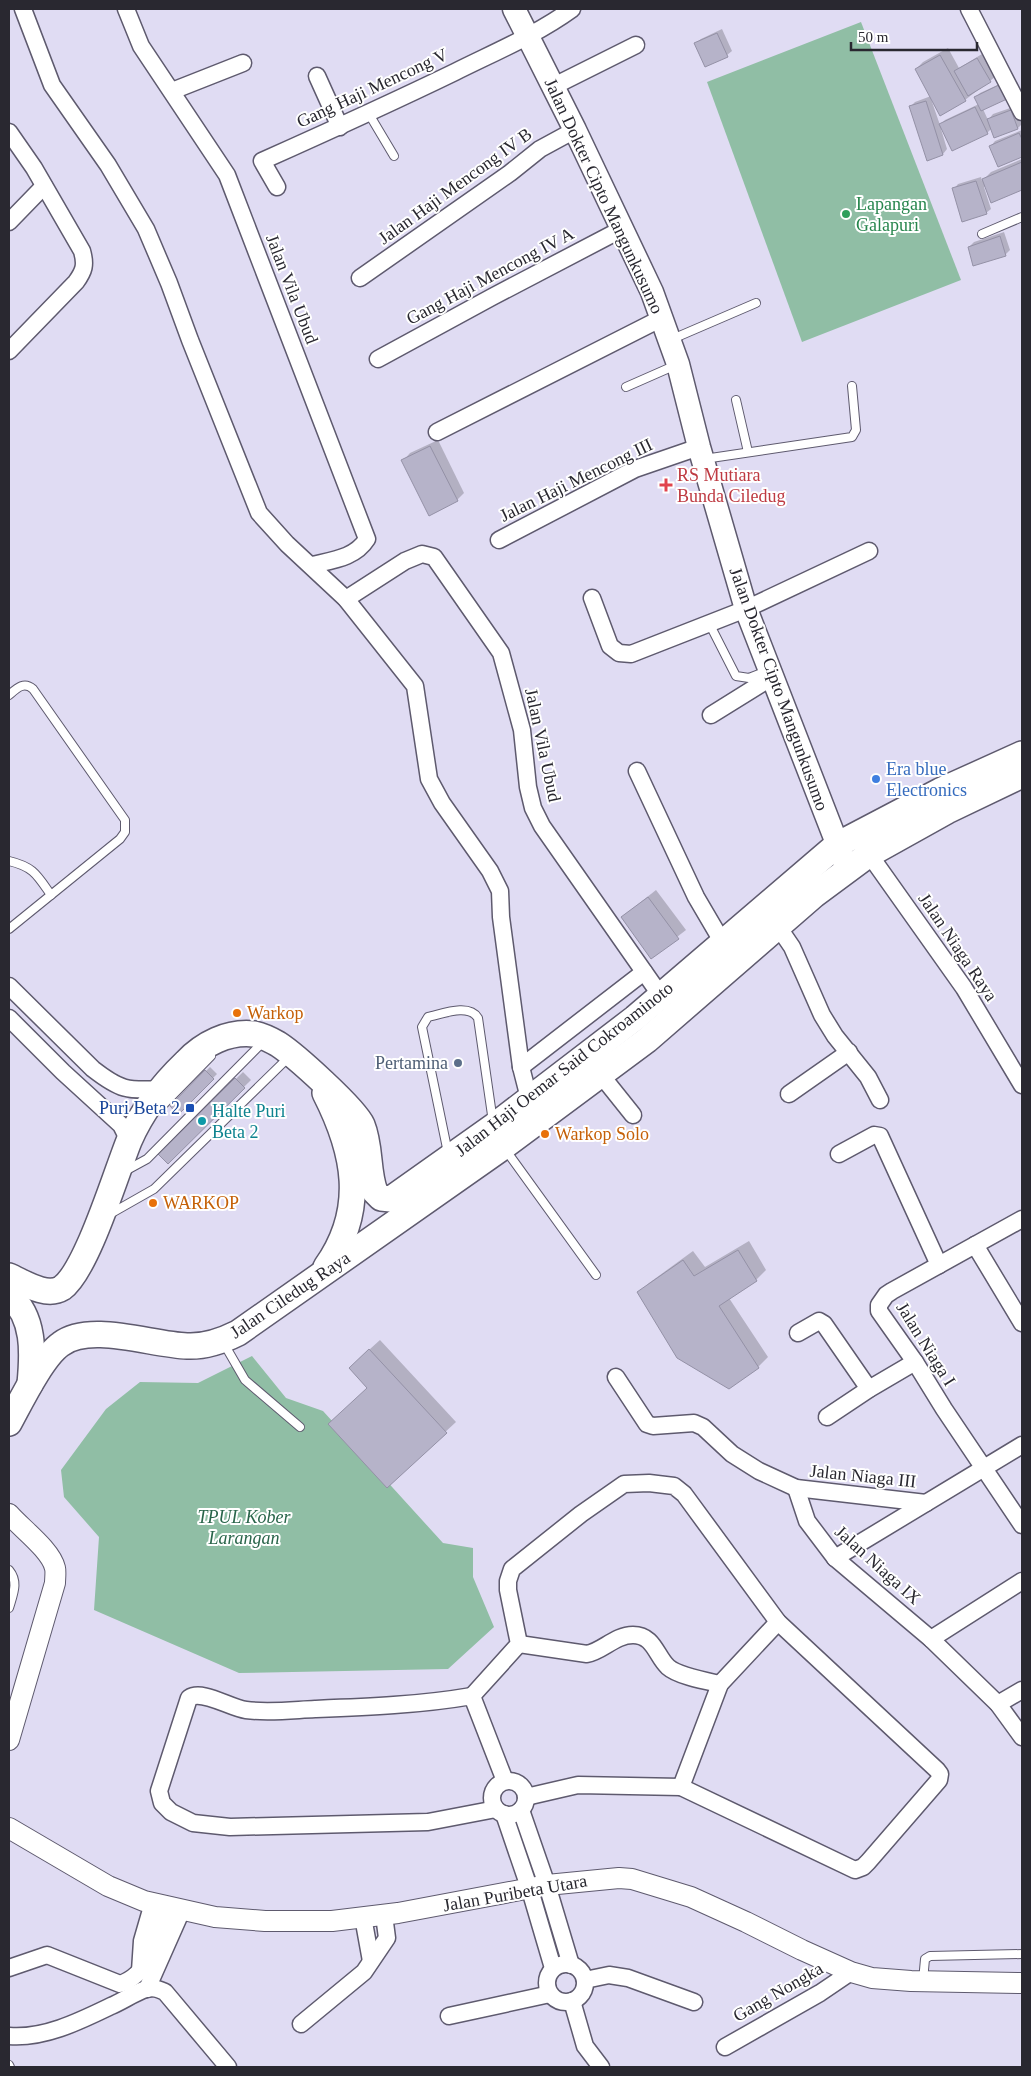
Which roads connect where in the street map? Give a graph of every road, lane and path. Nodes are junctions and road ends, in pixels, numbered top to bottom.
1 (23, 9) edge
2 (126, 9) edge
3 (514, 9) edge
4 (572, 9) edge
5 (969, 9) edge
6 (527, 37) junction
7 (636, 46) dead end
8 (243, 63) dead end
9 (317, 76) dead end
10 (552, 87) junction
11 (172, 91) junction
12 (1022, 112) edge
13 (369, 114) junction
14 (340, 127) junction
15 (575, 130) junction
16 (9, 132) edge
17 (394, 156) dead end
18 (44, 186) junction
19 (277, 187) dead end
20 (1022, 217) edge
21 (9, 222) edge
22 (622, 229) junction
23 (982, 234) dead end
24 (360, 278) dead end
25 (756, 303) dead end
26 (662, 318) junction
27 (670, 340) junction
28 (9, 351) edge
29 (378, 359) dead end
30 (678, 364) junction
31 (852, 386) dead end
32 (626, 387) dead end
33 (736, 400) dead end
34 (437, 432) dead end
35 (748, 452) junction
36 (701, 453) junction
37 (499, 540) dead end
38 (870, 551) dead end
39 (312, 565) junction
40 (592, 598) dead end
41 (346, 599) junction
42 (746, 609) junction
43 (709, 623) junction
44 (770, 674) junction
45 (9, 695) edge
46 (711, 715) dead end
47 (1022, 754) edge
48 (637, 771) dead end
49 (1022, 775) edge
50 (854, 845) junction
51 (9, 861) edge
52 (51, 895) junction
53 (779, 928) junction
54 (9, 930) edge
55 (723, 943) junction
56 (644, 972) junction
57 (9, 986) edge
58 (661, 996) junction
59 (9, 1018) edge
60 (42, 1018) junction
61 (258, 1036) junction
62 (28, 1037) junction
63 (849, 1052) junction
64 (291, 1054) junction
65 (521, 1067) junction
66 (93, 1069) junction
67 (601, 1075) junction
68 (317, 1078) junction
69 (1022, 1085) edge
70 (79, 1087) junction
71 (161, 1089) junction
72 (789, 1094) dead end
73 (529, 1098) junction
74 (880, 1100) dead end
75 (154, 1114) dead end
76 (633, 1115) dead end
77 (149, 1122) dead end
78 (536, 1122) junction
79 (499, 1136) junction
80 (839, 1154) dead end
81 (123, 1158) junction
82 (450, 1171) junction
83 (400, 1206) junction
84 (1022, 1219) edge
85 (99, 1220) junction
86 (975, 1245) junction
87 (939, 1265) junction
88 (596, 1275) dead end
89 (9, 1276) edge
90 (315, 1280) junction
91 (9, 1295) edge
92 (1022, 1323) edge
93 (798, 1333) dead end
94 (222, 1341) junction
95 (915, 1362) junction
96 (616, 1377) dead end
97 (30, 1385) junction
98 (869, 1389) junction
99 (826, 1418) dead end
100 (9, 1423) edge
101 (300, 1427) dead end
102 (1022, 1445) edge
103 (985, 1468) junction
104 (796, 1488) junction
105 (926, 1503) junction
106 (9, 1514) edge
107 (1022, 1526) edge
108 (836, 1558) junction
109 (9, 1570) edge
110 (1022, 1581) edge
111 (9, 1608) edge
112 (778, 1622) junction
113 (931, 1639) junction
114 (519, 1644) junction
115 (720, 1684) junction
116 (1022, 1690) edge
117 (472, 1696) junction
118 (998, 1704) junction
119 (1022, 1737) edge
120 (9, 1740) edge
121 (506, 1781) junction
122 (681, 1787) junction
123 (523, 1804) junction
124 (500, 1812) junction
125 (9, 1828) edge
126 (538, 1888) junction
127 (167, 1907) junction
128 (384, 1915) junction
129 (363, 1917) junction
130 (1022, 1954) edge
131 (372, 1961) junction
132 (571, 1965) junction
133 (9, 1968) edge
134 (553, 1968) junction
135 (851, 1972) junction
136 (585, 1980) junction
137 (923, 1981) junction
138 (1022, 1983) edge
139 (147, 1989) junction
140 (550, 1994) junction
141 (572, 2001) junction
142 (694, 2002) dead end
143 (450, 2016) dead end
144 (301, 2024) dead end
145 (9, 2036) edge
146 (725, 2047) dead end
147 (228, 2067) edge
148 (601, 2067) edge

1 - 39 street
2 - 11 street, Jalan Vila Ubud
3 - 6 main road, Jalan Dokter Cipto Mangunkusumo
4 - 6 street, Gang Haji Mencong V
5 - 12 street
6 - 10 main road, Jalan Dokter Cipto Mangunkusumo
6 - 13 street, Gang Haji Mencong V
7 - 10 street
8 - 11 street
9 - 14 street
10 - 15 main road, Jalan Dokter Cipto Mangunkusumo
11 - 39 street, Jalan Vila Ubud
13 - 14 street, Gang Haji Mencong V
13 - 17 lane
14 - 19 street, Gang Haji Mencong V
15 - 22 main road, Jalan Dokter Cipto Mangunkusumo
15 - 24 street, Jalan Haji Mencong IV B
16 - 18 street
18 - 21 street
18 - 28 street
20 - 23 lane
22 - 26 main road, Jalan Dokter Cipto Mangunkusumo
22 - 29 street, Gang Haji Mencong IV A
25 - 27 lane
26 - 27 main road, Jalan Dokter Cipto Mangunkusumo
26 - 34 street
27 - 30 main road, Jalan Dokter Cipto Mangunkusumo
30 - 32 lane
30 - 36 main road, Jalan Dokter Cipto Mangunkusumo
31 - 35 lane
33 - 35 lane
35 - 36 lane
36 - 37 street, Jalan Haji Mencong III
36 - 42 main road, Jalan Dokter Cipto Mangunkusumo
38 - 42 street
39 - 41 street
40 - 43 street
41 - 56 street, Jalan Vila Ubud
41 - 65 street
42 - 43 street
42 - 44 main road, Jalan Dokter Cipto Mangunkusumo
43 - 44 lane
44 - 46 street
44 - 50 main road, Jalan Dokter Cipto Mangunkusumo
45 - 52 lane
47 - 50 main road, Jalan Haji Oemar Said Cokroaminoto
48 - 55 street
49 - 50 main road, Jalan Haji Oemar Said Cokroaminoto
50 - 53 main road, Jalan Haji Oemar Said Cokroaminoto
50 - 55 main road, Jalan Haji Oemar Said Cokroaminoto
50 - 69 street, Jalan Niaga Raya
51 - 52 lane
52 - 54 lane
53 - 63 street
53 - 67 main road, Jalan Haji Oemar Said Cokroaminoto
55 - 58 main road, Jalan Haji Oemar Said Cokroaminoto
56 - 58 street, Jalan Vila Ubud
56 - 65 street
57 - 60 street
58 - 73 main road, Jalan Haji Oemar Said Cokroaminoto
59 - 62 street
60 - 62 street
60 - 66 street
61 - 64 main road
61 - 71 main road
61 - 75 lane
61 - 81 lane
62 - 70 street
63 - 72 street
63 - 74 street
64 - 68 main road
64 - 85 lane
65 - 73 street
66 - 70 street
66 - 71 street
67 - 76 street
67 - 78 main road, Jalan Haji Oemar Said Cokroaminoto
68 - 83 main road
68 - 90 main road
70 - 81 street
71 - 81 main road
73 - 78 street
73 - 79 main road, Jalan Haji Oemar Said Cokroaminoto
77 - 81 lane
78 - 79 main road, Jalan Haji Oemar Said Cokroaminoto
79 - 82 main road, Jalan Haji Oemar Said Cokroaminoto
79 - 82 lane
79 - 88 lane
80 - 87 street
81 - 85 main road
82 - 83 main road, Jalan Ciledug Raya
83 - 90 main road, Jalan Ciledug Raya
84 - 86 street, Jalan Niaga I
85 - 89 main road
86 - 87 street, Jalan Niaga I
86 - 92 street
87 - 95 street, Jalan Niaga I
90 - 94 main road, Jalan Ciledug Raya
91 - 97 main road
93 - 98 street
94 - 97 main road, Jalan Ciledug Raya
94 - 101 lane
95 - 98 street
95 - 103 street, Jalan Niaga I
96 - 104 street
97 - 100 main road, Jalan Ciledug Raya
98 - 99 street
102 - 103 street, Jalan Niaga III
103 - 105 street, Jalan Niaga III
103 - 107 street, Jalan Niaga I
104 - 105 street, Jalan Niaga III
104 - 108 street, Jalan Niaga IX
105 - 108 street, Jalan Niaga III
106 - 120 street
108 - 113 street, Jalan Niaga IX
109 - 111 lane
110 - 113 street
112 - 114 street
112 - 115 street
112 - 122 street
113 - 118 street, Jalan Niaga IX
114 - 115 street
114 - 117 street
115 - 122 street
116 - 118 street
117 - 121 street
117 - 124 street
118 - 119 street, Jalan Niaga IX
121 - 123 street
121 - 124 street
122 - 123 street
123 - 124 street
123 - 126 street
124 - 126 street
125 - 127 street, Jalan Puribeta Utara
126 - 128 street, Jalan Puribeta Utara
126 - 132 street
126 - 134 street
126 - 135 street, Jalan Puribeta Utara
127 - 129 street, Jalan Puribeta Utara
127 - 133 street
127 - 139 street
128 - 129 street, Jalan Puribeta Utara
128 - 131 street
129 - 131 street
130 - 137 lane
131 - 144 street
132 - 134 street
132 - 136 street
134 - 140 street
135 - 137 street, Jalan Puribeta Utara
135 - 146 street, Gang Nongka
136 - 141 street
136 - 142 street
137 - 138 street, Jalan Puribeta Utara
139 - 145 street
139 - 147 street
140 - 141 street
140 - 143 street
141 - 148 street

